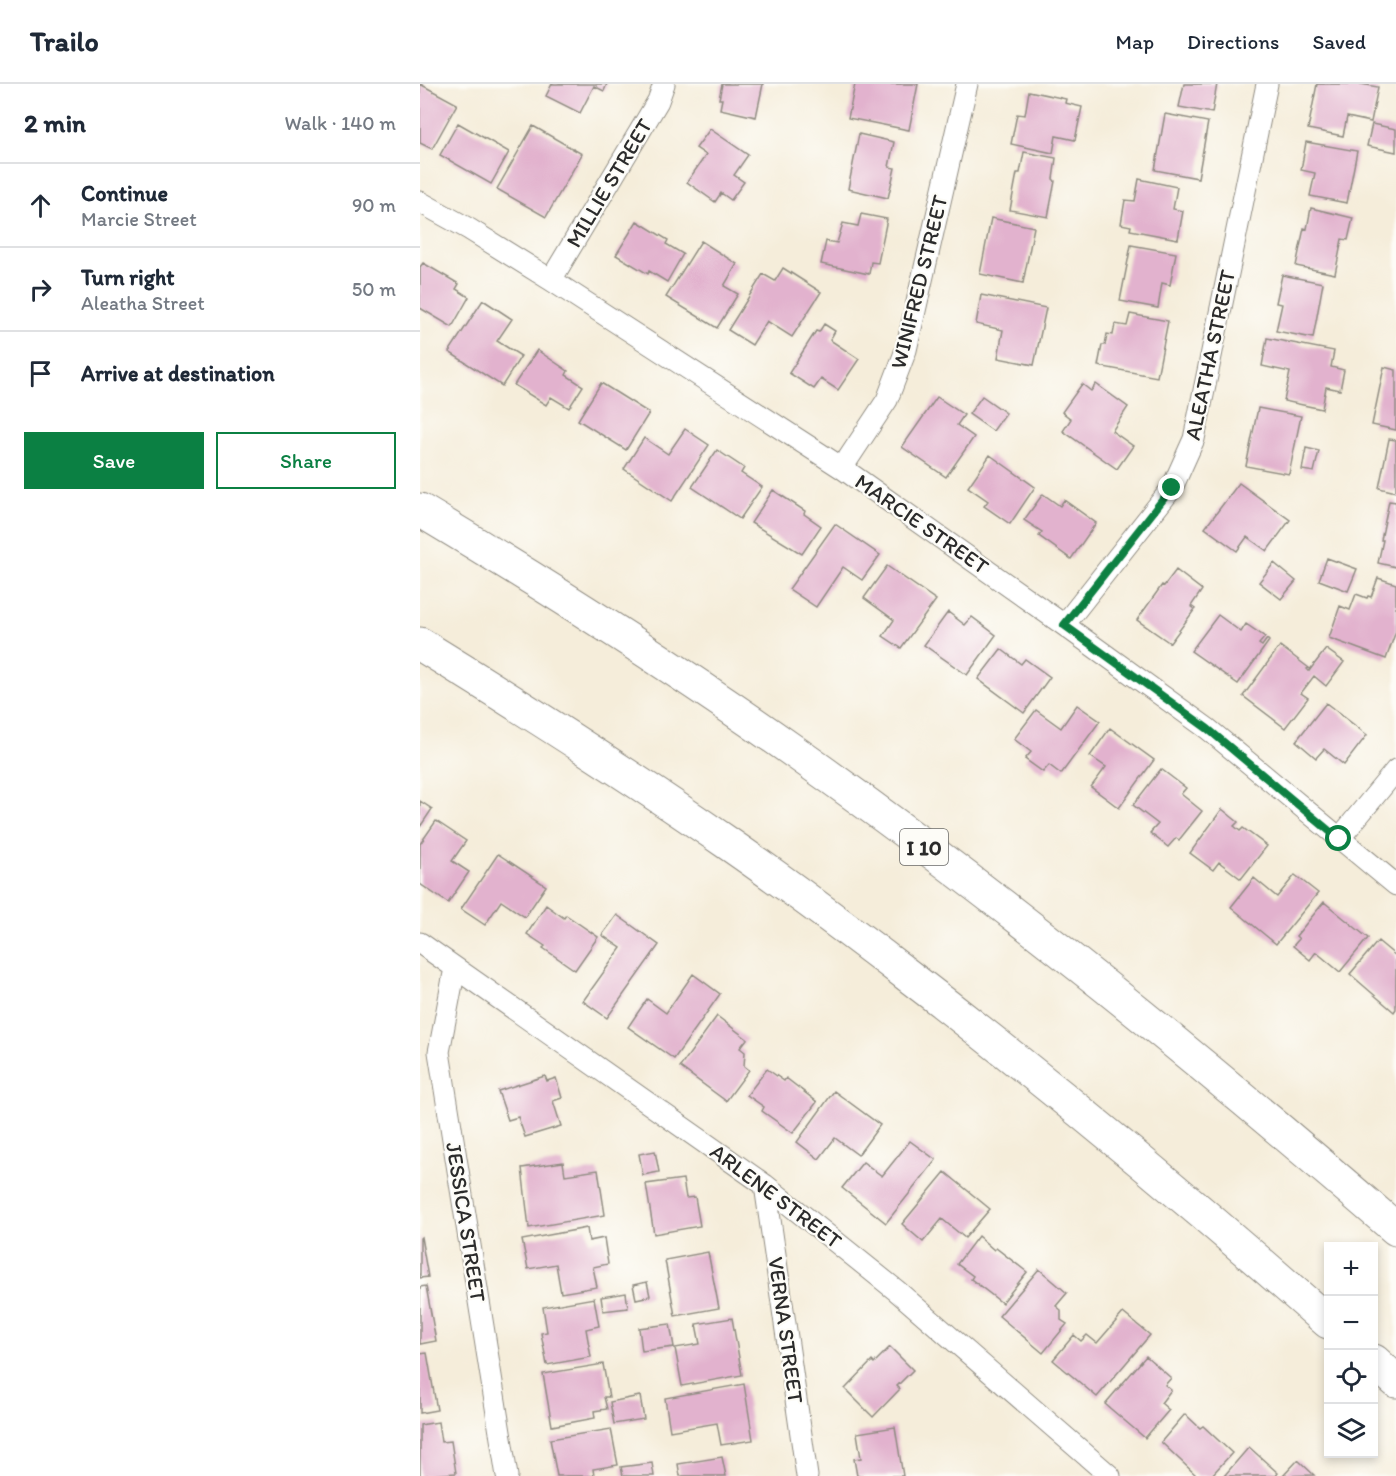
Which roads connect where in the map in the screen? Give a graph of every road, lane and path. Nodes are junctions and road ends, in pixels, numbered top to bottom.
1 (664, 84) edge
2 (967, 84) edge
3 (1267, 84) edge
4 (420, 202) edge
5 (551, 280) junction
6 (842, 468) junction
7 (420, 510) edge
8 (1064, 625) junction
9 (420, 644) edge
10 (1396, 770) edge
11 (1339, 839) junction
12 (1396, 885) edge
13 (420, 943) edge
14 (455, 968) junction
15 (765, 1185) junction
16 (1396, 1229) edge
17 (1324, 1318) edge
18 (1378, 1365) edge
19 (1396, 1381) edge
20 (507, 1476) edge
21 (807, 1476) edge
22 (1110, 1476) edge

1 - 5 street, MILLIE STREET
2 - 6 street, WINIFRED STREET
3 - 8 street, ALEATHA STREET
4 - 5 street, MARCIE STREET
5 - 6 street, MARCIE STREET
6 - 8 street, MARCIE STREET
7 - 16 highway, I 10
8 - 11 street, MARCIE STREET
9 - 17 highway
10 - 11 street
11 - 12 street, MARCIE STREET
13 - 14 street, ARLENE STREET
14 - 15 street, ARLENE STREET
14 - 20 street, JESSICA STREET
15 - 21 street, VERNA STREET
15 - 22 street, ARLENE STREET
18 - 19 highway

